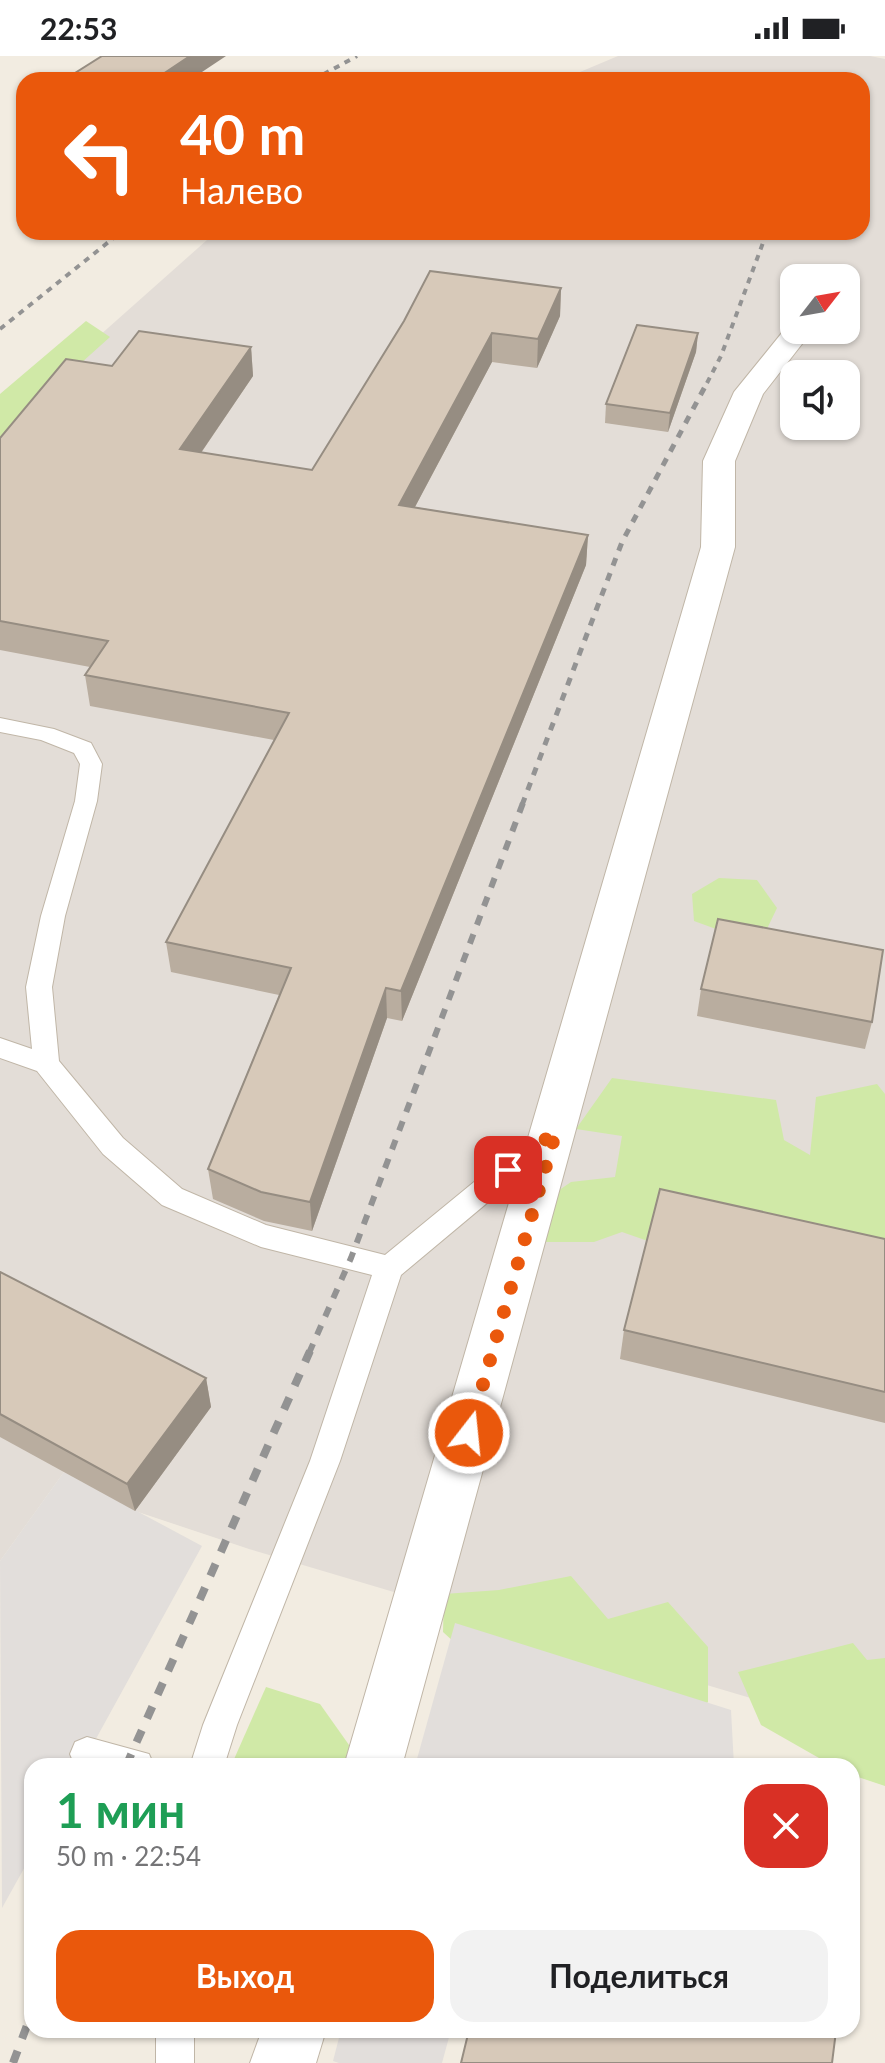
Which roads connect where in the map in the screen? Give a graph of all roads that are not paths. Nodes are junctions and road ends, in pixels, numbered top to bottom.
1 (788, 344) edge
2 (0, 725) edge
3 (0, 1048) edge
4 (46, 1064) junction
5 (556, 1131) junction
6 (389, 1268) junction
7 (87, 1754) dead end
8 (104, 1758) edge
9 (210, 1758) edge
10 (375, 1758) edge
11 (175, 2038) edge
12 (291, 2038) edge
13 (175, 2063) edge
14 (283, 2063) edge

1 - 5 street
2 - 4 lane
3 - 4 lane
4 - 6 lane
5 - 6 lane
5 - 10 street
6 - 9 lane
7 - 8 lane
11 - 13 lane
12 - 14 street

